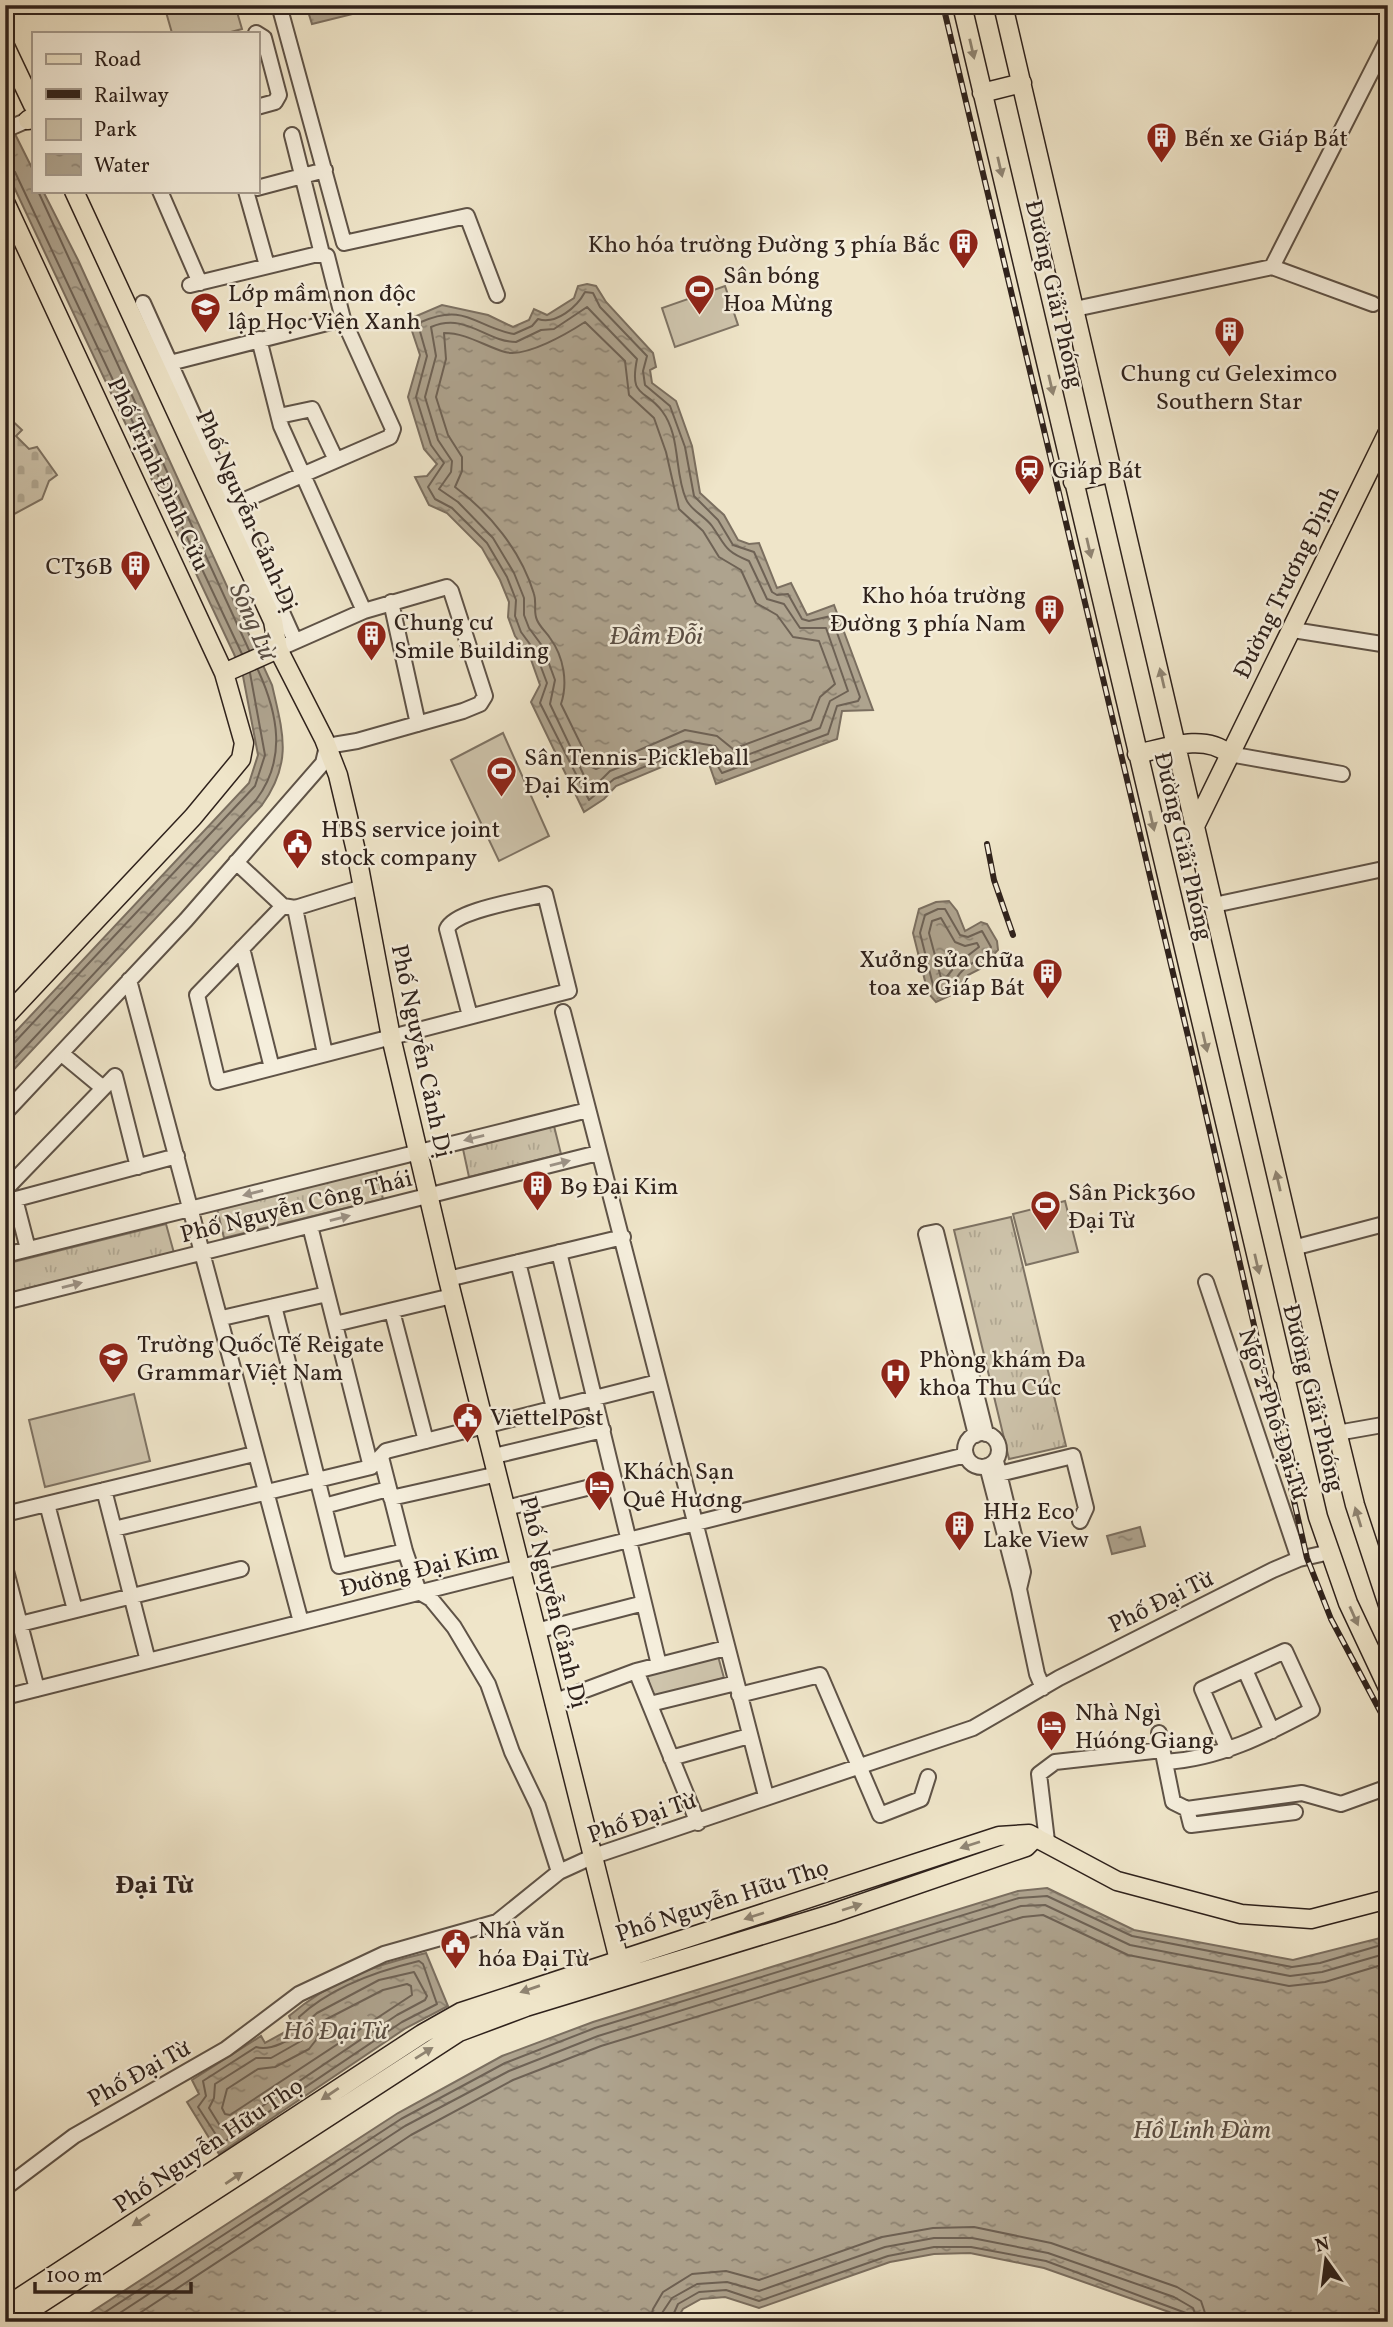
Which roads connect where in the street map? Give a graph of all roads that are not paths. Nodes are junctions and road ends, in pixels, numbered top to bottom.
1 (279, 5) edge
2 (962, 5) edge
3 (1003, 5) edge
4 (259, 35) edge
5 (1388, 39) edge
6 (5, 46) edge
7 (1023, 87) junction
8 (983, 96) junction
9 (259, 106) edge
10 (29, 116) edge
11 (5, 130) edge
12 (292, 135) dead end
13 (325, 170) junction
14 (302, 176) junction
15 (259, 187) edge
16 (74, 192) edge
17 (160, 192) edge
18 (247, 192) edge
19 (5, 202) edge
20 (321, 250) dead end
21 (266, 262) dead end
22 (1272, 267) junction
23 (497, 295) dead end
24 (144, 303) dead end
25 (1373, 304) dead end
26 (1075, 309) junction
27 (343, 319) junction
28 (259, 339) junction
29 (170, 363) junction
30 (279, 416) junction
31 (1388, 432) edge
32 (336, 460) junction
33 (1113, 472) junction
34 (301, 476) junction
35 (1073, 482) junction
36 (233, 505) junction
37 (391, 603) junction
38 (364, 611) junction
39 (1293, 630) junction
40 (295, 641) junction
41 (1388, 645) edge
42 (272, 652) junction
43 (229, 671) junction
44 (418, 724) junction
45 (1177, 745) junction
46 (327, 746) junction
47 (1137, 754) junction
48 (1229, 754) junction
49 (1342, 774) dead end
50 (1196, 824) junction
51 (236, 862) junction
52 (1388, 868) edge
53 (363, 887) junction
54 (1214, 905) junction
55 (289, 907) junction
56 (242, 948) junction
57 (130, 980) junction
58 (563, 1012) dead end
59 (470, 1016) junction
60 (5, 1017) edge
61 (391, 1037) junction
62 (62, 1054) junction
63 (325, 1054) junction
64 (272, 1068) junction
65 (103, 1088) junction
66 (588, 1110) junction
67 (5, 1113) edge
68 (418, 1152) junction
69 (598, 1153) junction
70 (177, 1156) junction
71 (138, 1167) junction
72 (429, 1196) junction
73 (9, 1197) edge
74 (190, 1209) junction
75 (1388, 1223) edge
76 (310, 1226) junction
77 (931, 1233) dead end
78 (623, 1237) junction
79 (1293, 1248) junction
80 (27, 1249) junction
81 (559, 1252) junction
82 (203, 1253) junction
83 (5, 1255) edge
84 (519, 1262) junction
85 (1206, 1282) dead end
86 (450, 1288) junction
87 (327, 1294) junction
88 (5, 1302) edge
89 (274, 1306) junction
90 (392, 1311) junction
91 (222, 1318) junction
92 (335, 1325) junction
93 (1321, 1366) junction
94 (1283, 1376) junction
95 (658, 1382) junction
96 (595, 1398) junction
97 (554, 1408) junction
98 (1388, 1424) edge
99 (486, 1425) junction
100 (603, 1430) junction
101 (1337, 1433) junction
102 (981, 1434) junction
103 (426, 1441) junction
104 (254, 1454) junction
105 (966, 1455) junction
106 (376, 1462) junction
107 (496, 1465) junction
108 (994, 1467) junction
109 (318, 1480) junction
110 (615, 1481) junction
111 (104, 1490) junction
112 (267, 1493) junction
113 (390, 1493) junction
114 (47, 1504) junction
115 (324, 1506) junction
116 (506, 1508) junction
117 (5, 1514) edge
118 (1080, 1521) dead end
119 (694, 1524) junction
120 (114, 1529) junction
121 (629, 1539) junction
122 (405, 1551) junction
123 (1330, 1552) junction
124 (1299, 1559) junction
125 (520, 1566) junction
126 (241, 1569) dead end
127 (6, 1574) edge
128 (419, 1592) junction
129 (131, 1596) junction
130 (644, 1603) junction
131 (1388, 1605) edge
132 (75, 1610) junction
133 (301, 1622) junction
134 (20, 1624) junction
135 (536, 1631) junction
136 (726, 1648) junction
137 (148, 1661) junction
138 (659, 1665) junction
139 (1245, 1670) junction
140 (636, 1671) junction
141 (1043, 1688) junction
142 (1388, 1688) edge
143 (37, 1689) junction
144 (737, 1689) junction
145 (5, 1697) edge
146 (553, 1702) junction
147 (650, 1704) junction
148 (1272, 1731) junction
149 (1159, 1733) dead end
150 (749, 1736) junction
151 (1228, 1750) junction
152 (1164, 1756) junction
153 (671, 1758) junction
154 (858, 1765) junction
155 (928, 1777) dead end
156 (1388, 1787) edge
157 (766, 1796) junction
158 (1187, 1809) junction
159 (1296, 1812) dead end
160 (698, 1822) junction
161 (1042, 1839) junction
162 (594, 1856) junction
163 (559, 1872) junction
164 (1388, 1899) edge
165 (619, 1960) junction
166 (624, 1978) junction
167 (5, 2188) edge
168 (63, 2280) junction
169 (5, 2307) edge
170 (12, 2322) edge

1 - 13 street
2 -> 8 main road, Đường Giải Phóng
3 - 7 main road, Đường Giải Phóng
4 - 9 street
5 - 22 street
6 - 10 main road
7 - 8 main road
7 - 26 main road, Đường Giải Phóng
8 -> 35 main road, Đường Giải Phóng
10 - 11 street
12 - 14 street
13 - 14 street
13 - 23 street
14 - 15 street
14 - 20 street
16 - 42 main road, Phố Nguyễn Cảnh Dị
17 - 27 street
18 - 21 street
19 - 43 main road, Phố Trịnh Đình Cửu
22 - 25 street
22 - 26 street
24 - 29 street
26 - 33 main road, Đường Giải Phóng
27 - 28 street
27 - 32 street
28 - 29 street
28 - 30 street
29 - 36 street
30 - 32 street
30 - 34 street
31 - 39 main road, Đường Trương Định
32 - 34 street
33 - 35 main road
45 -> 33 main road, Đường Giải Phóng
34 - 36 street
34 - 38 street
35 -> 47 main road, Đường Giải Phóng
36 - 40 street
37 - 38 street
37 - 44 street
37 - 44 street
38 - 40 street
39 - 41 street
39 - 48 main road, Đường Trương Định
40 - 42 street
42 - 43 main road
42 - 46 main road, Phố Nguyễn Cảnh Dị
43 - 60 main road, Phố Trịnh Đình Cửu
44 - 46 street
45 - 47 main road
45 - 48 main road
45 - 50 main road, Đường Giải Phóng
46 - 51 street
46 - 53 main road, Phố Nguyễn Cảnh Dị
47 -> 94 main road, Đường Giải Phóng
48 - 49 street
48 - 50 main road, Đường Trương Định
50 - 54 main road, Đường Giải Phóng
51 - 55 street
51 - 57 street
52 - 54 street
53 - 55 street
53 - 61 main road, Phố Nguyễn Cảnh Dị
79 -> 54 main road, Đường Giải Phóng
55 - 56 street
55 - 63 street
56 - 64 street
56 - 64 street
57 - 62 street
57 - 70 street
58 - 66 street
59 - 59 street
59 - 61 street
61 - 63 street
61 - 68 main road, Phố Nguyễn Cảnh Dị
62 - 65 street
62 - 67 street
63 - 64 street
65 - 71 street
65 - 73 street
66 -> 68 street, Phố Nguyễn Công Thái
66 - 69 street
68 - 72 main road, Phố Nguyễn Cảnh Dị
68 -> 74 street, Phố Nguyễn Công Thái
72 -> 69 street, Phố Nguyễn Công Thái
69 - 78 street
70 - 71 street
70 - 74 street
71 - 73 street
76 -> 72 street, Phố Nguyễn Công Thái
72 - 86 main road, Phố Nguyễn Cảnh Dị
73 - 80 street
74 - 80 street, Phố Nguyễn Công Thái
74 - 82 street
75 - 79 street
76 - 82 street, Phố Nguyễn Công Thái
76 - 87 street
77 - 102 street
78 - 81 street
78 - 95 street
79 - 93 main road, Đường Giải Phóng
80 - 83 street, Phố Nguyễn Công Thái
81 - 84 street
81 - 96 street
88 -> 82 street, Phố Nguyễn Công Thái
82 - 91 street
84 - 86 street
84 - 97 street
85 - 124 street, Ngõ 2 Phố Đại Từ
86 - 90 street
86 - 99 main road, Phố Nguyễn Cảnh Dị
87 - 89 street
87 - 92 street
89 - 91 street
89 - 109 street
90 - 92 street
90 - 103 street
91 - 104 street
92 - 106 street
93 - 94 main road
93 - 101 main road, Đường Giải Phóng
94 - 123 main road, Đường Giải Phóng
95 - 96 street
95 - 119 street
96 - 97 street
96 - 100 street
97 - 99 street
98 - 101 street
99 - 103 street
99 - 107 main road, Phố Nguyễn Cảnh Dị
100 - 107 street
100 - 110 street
131 -> 101 main road, Đường Giải Phóng
102 - 105 street
102 - 108 street
103 - 106 street
104 - 111 street
104 - 112 street
105 - 108 street
105 - 119 street, Đường Đại Kim
106 - 109 street
106 - 113 street
107 - 113 street
107 - 116 main road, Phố Nguyễn Cảnh Dị
108 - 118 street
108 - 141 street
109 - 112 street
109 - 115 street
110 - 116 street
110 - 121 street
111 - 114 street
111 - 120 street
112 - 120 street
112 - 133 street
113 - 115 street
113 - 122 street
114 - 117 street
114 - 132 street
115 - 122 street
116 - 125 main road, Phố Nguyễn Cảnh Dị
119 - 121 street, Đường Đại Kim
119 - 136 street
120 - 129 street
121 - 125 street, Đường Đại Kim
121 - 130 street
122 - 128 street
123 - 124 street, Phố Đại Từ
123 -> 142 main road, Đường Giải Phóng
124 - 141 street, Phố Đại Từ
125 - 128 street, Đường Đại Kim
125 - 135 main road, Phố Nguyễn Cảnh Dị
126 - 129 street
127 - 134 street
128 - 133 street, Đường Đại Kim
128 - 163 street
129 - 132 street
129 - 137 street
130 - 135 street
130 - 138 street
132 - 134 street
133 - 137 street, Đường Đại Kim
134 - 143 street
135 - 146 main road, Phố Nguyễn Cảnh Dị
136 - 138 street
136 - 144 street
137 - 143 street, Đường Đại Kim
138 - 140 street
139 - 148 street
139 - 148 street
139 - 151 street
140 - 146 street
140 - 147 street
141 - 154 street, Phố Đại Từ
143 - 145 street, Đường Đại Kim
144 - 147 street
144 - 150 street
144 - 154 street
146 - 162 main road, Phố Nguyễn Cảnh Dị
147 - 153 street
148 - 151 street
149 - 152 street
150 - 153 street
150 - 157 street
151 - 152 street
152 - 158 street
152 - 161 street
153 - 160 street
154 - 155 street
154 - 157 street, Phố Đại Từ
156 - 158 street
157 - 160 street, Phố Đại Từ
158 - 159 street
160 - 162 street, Phố Đại Từ
161 - 164 main road, Phố Nguyễn Hữu Thọ
161 -> 165 main road, Phố Nguyễn Hữu Thọ
166 -> 161 main road, Phố Nguyễn Hữu Thọ
162 - 163 street, Phố Đại Từ
162 - 165 main road, Phố Nguyễn Cảnh Dị
163 - 167 street, Phố Đại Từ
165 - 166 street
165 -> 168 main road, Phố Nguyễn Hữu Thọ
168 -> 166 main road, Phố Nguyễn Hữu Thọ
168 - 169 main road, Phố Nguyễn Hữu Thọ
168 - 170 main road, Phố Nguyễn Hữu Thọ

